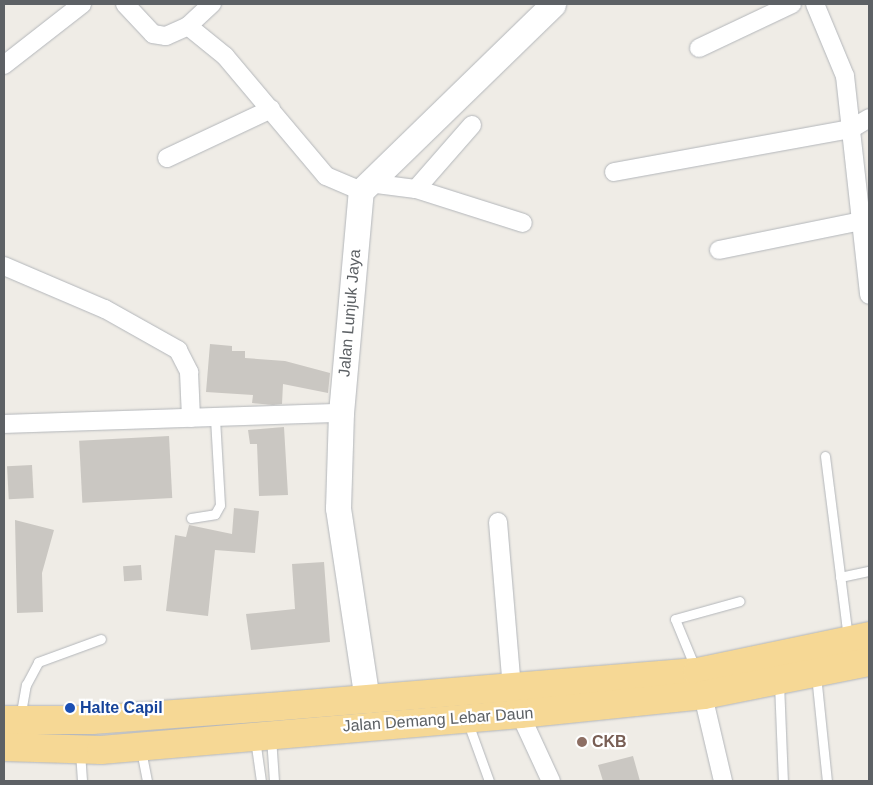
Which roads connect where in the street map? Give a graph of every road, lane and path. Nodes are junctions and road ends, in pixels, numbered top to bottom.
1 (82, 4) edge
2 (125, 4) edge
3 (212, 4) edge
4 (554, 4) edge
5 (792, 4) edge
6 (815, 4) edge
7 (188, 26) junction
8 (699, 48) dead end
9 (4, 65) edge
10 (271, 109) junction
11 (869, 118) edge
12 (472, 125) dead end
13 (851, 129) junction
14 (167, 158) dead end
15 (614, 172) dead end
16 (365, 187) junction
17 (416, 189) junction
18 (861, 221) junction
19 (524, 223) dead end
20 (867, 245) edge
21 (719, 250) dead end
22 (4, 266) edge
23 (869, 295) edge
24 (342, 413) junction
25 (215, 417) junction
26 (190, 418) junction
27 (4, 424) edge
28 (825, 456) dead end
29 (191, 518) dead end
30 (498, 522) dead end
31 (869, 571) edge
32 (840, 577) junction
33 (740, 601) dead end
34 (859, 638) edge
35 (101, 639) dead end
36 (869, 662) edge
37 (815, 673) junction
38 (779, 680) junction
39 (700, 684) junction
40 (367, 700) junction
41 (516, 702) junction
42 (466, 717) junction
43 (12, 721) edge
44 (262, 721) junction
45 (140, 746) junction
46 (4, 747) edge
47 (80, 750) junction
48 (82, 781) edge
49 (147, 781) edge
50 (261, 781) edge
51 (274, 781) edge
52 (489, 781) edge
53 (552, 781) edge
54 (723, 781) edge
55 (783, 781) edge
56 (827, 781) edge

1 - 9 street
2 - 7 street
3 - 7 street
4 - 16 street
5 - 8 street
6 - 13 street
7 - 10 street
10 - 14 street
10 - 16 street
11 - 13 street
12 - 17 street
13 - 15 street
13 - 18 street
16 - 17 street
16 - 24 street, Jalan Lunjuk Jaya
17 - 19 street
18 - 20 street
18 - 21 street
20 - 23 street
22 - 26 street
24 - 25 street
24 - 40 street, Jalan Lunjuk Jaya
25 - 26 street
25 - 29 lane
26 - 27 street
28 - 32 lane
30 - 41 street
31 - 32 lane
32 - 34 lane
33 - 39 lane
34 - 39 highway, Jalan Demang Lebar Daun
35 - 43 lane
36 - 37 highway, Jalan Demang Lebar Daun
37 - 38 highway, Jalan Demang Lebar Daun
37 - 56 lane
38 - 39 highway, Jalan Demang Lebar Daun
38 - 55 lane
39 - 41 highway, Jalan Demang Lebar Daun
39 - 54 street
40 - 41 highway, Jalan Demang Lebar Daun
40 - 44 highway, Jalan Demang Lebar Daun
41 - 42 highway, Jalan Demang Lebar Daun
41 - 53 street
42 - 44 highway, Jalan Demang Lebar Daun
42 - 52 lane
43 - 44 highway, Jalan Demang Lebar Daun
44 - 45 highway, Jalan Demang Lebar Daun
44 - 50 lane
44 - 51 lane
45 - 47 highway, Jalan Demang Lebar Daun
45 - 49 lane
46 - 47 highway, Jalan Demang Lebar Daun
47 - 48 lane

